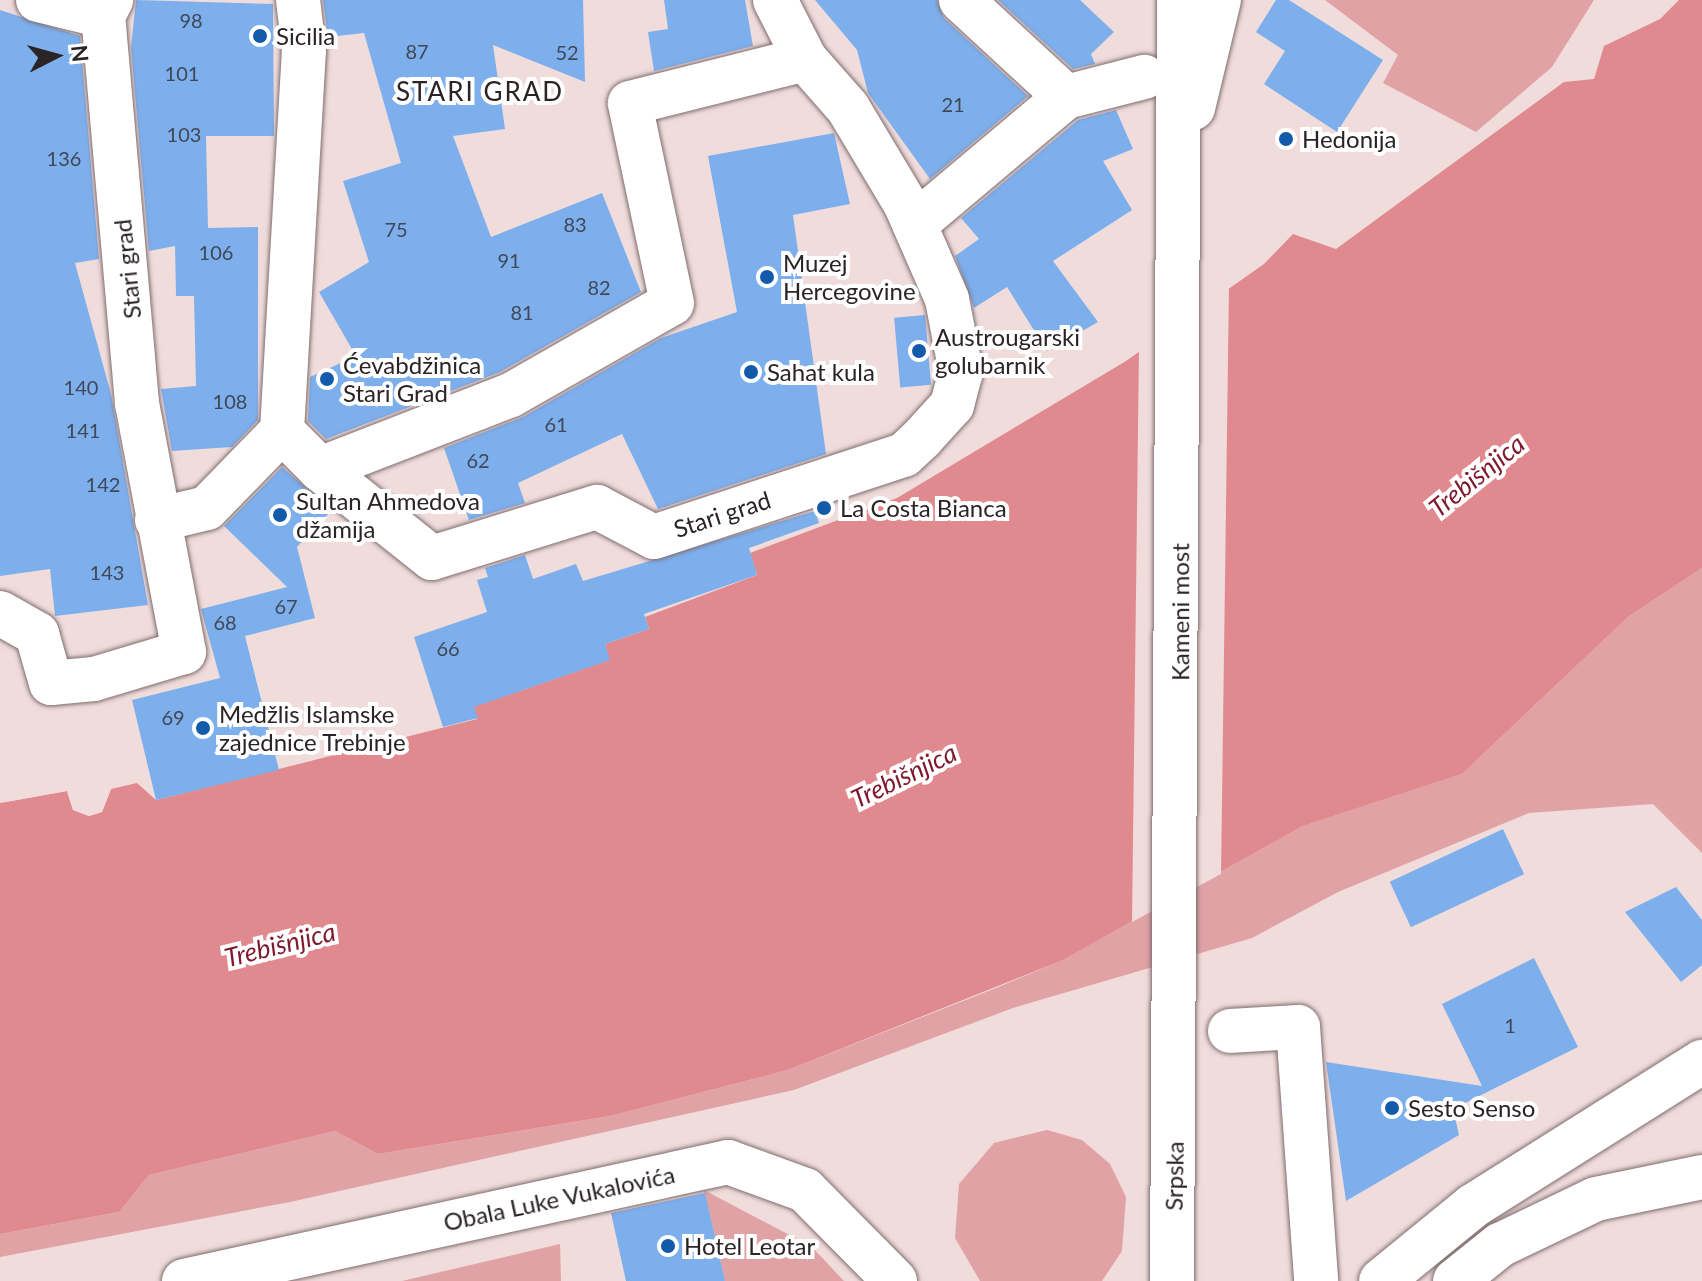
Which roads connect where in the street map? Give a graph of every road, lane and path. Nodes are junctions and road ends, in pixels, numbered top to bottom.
1 (38, 0) edge
2 (298, 0) edge
3 (775, 0) edge
4 (961, 0) edge
5 (1179, 0) edge
6 (1219, 0) edge
7 (107, 8) edge
8 (805, 59) junction
9 (1144, 77) dead end
10 (1066, 97) junction
11 (1183, 153) junction
12 (915, 224) junction
13 (282, 431) junction
14 (320, 469) junction
15 (157, 520) junction
16 (18, 624) edge
17 (1230, 1031) dead end
18 (1702, 1062) edge
19 (1176, 1072) joint
20 (1702, 1177) edge
21 (1391, 1277) edge
22 (184, 1281) edge
23 (895, 1281) edge
24 (1172, 1281) edge
25 (1316, 1281) edge
26 (1455, 1281) edge

1 - 7 street, Stari grad
2 - 13 street
3 - 8 street, Stari grad
4 - 10 street
5 - 11 street
6 - 11 street
7 - 15 street, Stari grad
8 - 12 street, Stari grad
8 - 14 street
9 - 10 street
10 - 12 street
11 - 19 street, Kameni most
12 - 14 street, Stari grad
13 - 14 street, Stari grad
13 - 15 street
15 - 16 street, Stari grad
17 - 25 street
18 - 21 street
19 - 24 street, Srpska
20 - 26 street
22 - 23 street, Obala Luke Vukalovića

